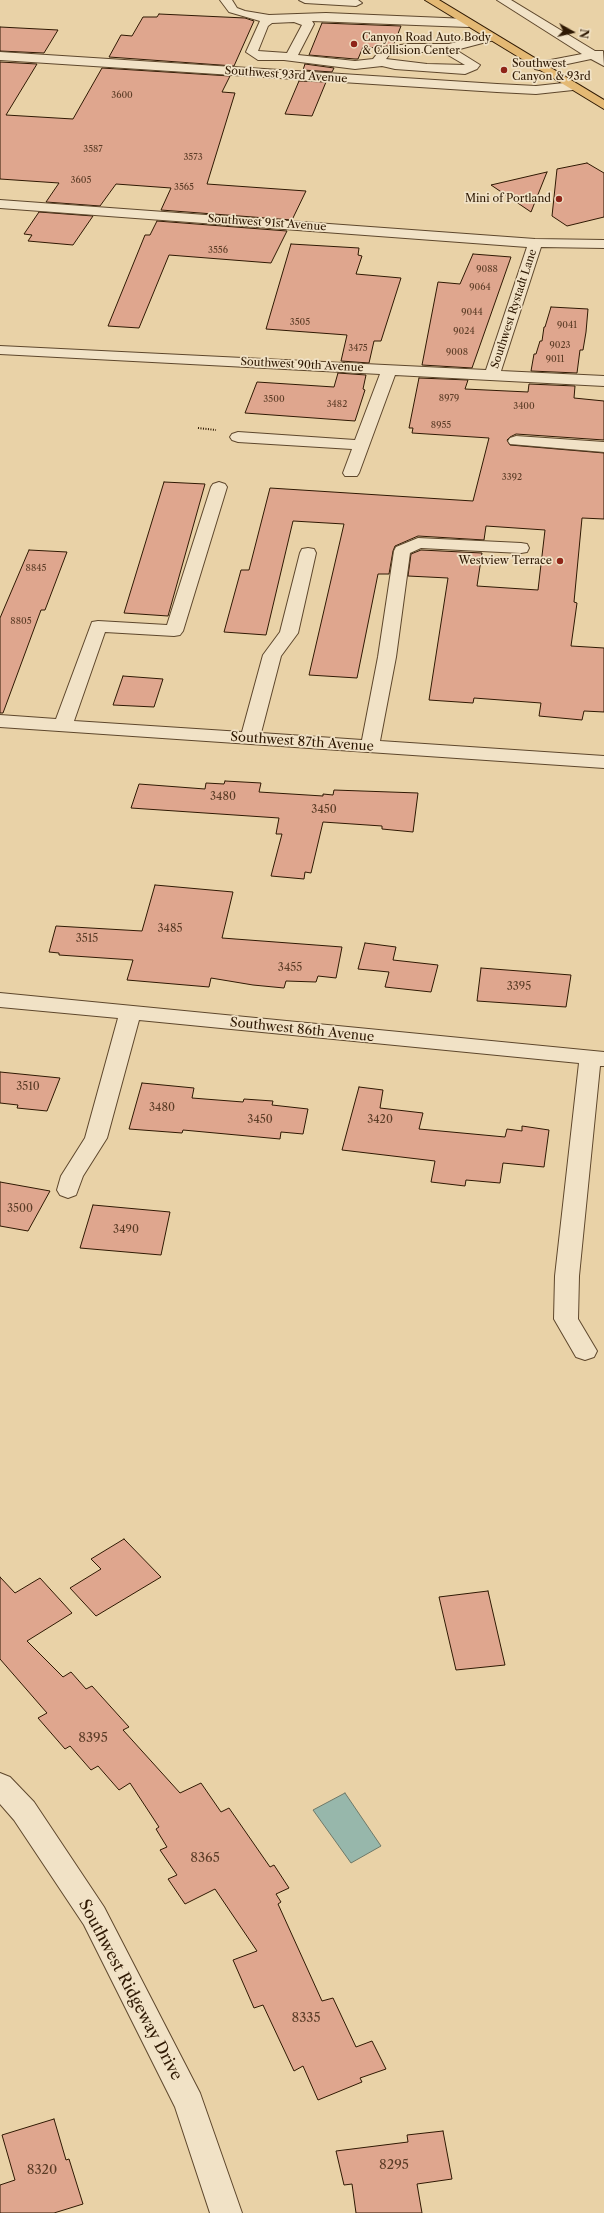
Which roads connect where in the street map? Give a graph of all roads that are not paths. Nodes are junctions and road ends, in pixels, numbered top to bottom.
1 (226, 0) edge
2 (305, 0) edge
3 (432, 0) edge
4 (502, 0) edge
5 (453, 14) junction
6 (295, 18) junction
7 (269, 19) junction
8 (468, 23) junction
9 (490, 37) junction
10 (449, 48) junction
11 (604, 53) edge
12 (592, 55) junction
13 (0, 56) edge
14 (288, 58) junction
15 (382, 62) junction
16 (604, 62) edge
17 (539, 66) junction
18 (420, 68) junction
19 (407, 83) junction
20 (572, 86) junction
21 (604, 105) edge
22 (0, 204) edge
23 (535, 243) junction
24 (604, 244) edge
25 (604, 251) edge
26 (0, 350) edge
27 (389, 370) junction
28 (492, 375) junction
29 (604, 381) edge
30 (238, 437) dead end
31 (516, 441) dead end
32 (362, 445) junction
33 (604, 447) edge
34 (351, 474) dead end
35 (219, 487) dead end
36 (521, 548) dead end
37 (308, 553) dead end
38 (0, 721) edge
39 (63, 726) junction
40 (250, 738) junction
41 (370, 746) junction
42 (604, 762) edge
43 (0, 1000) edge
44 (130, 1013) junction
45 (597, 1059) edge
46 (68, 1190) dead end
47 (584, 1351) dead end
48 (0, 1785) edge
49 (226, 2213) edge

1 - 7 street
2 - 5 street
3 - 5 main road
4 - 12 street
5 - 8 main road
6 - 7 street
6 - 8 street
6 - 14 street
7 - 14 street
8 - 9 main road
9 - 10 street
9 - 17 main road
10 - 15 street
10 - 18 street
11 - 12 street
12 - 16 street
12 - 17 street
13 - 19 street, Southwest 93rd Avenue
14 - 15 street
15 - 18 street
17 - 20 main road
18 - 19 street
19 - 20 street, Southwest 93rd Avenue
20 - 21 main road
22 - 23 street, Southwest 91st Avenue
23 - 24 street, Southwest 91st Avenue
23 - 25 street, Southwest 91st Avenue
23 - 28 street, Southwest Rystadt Lane
26 - 27 street, Southwest 90th Avenue
27 - 28 street, Southwest 90th Avenue
27 - 32 street
28 - 29 street, Southwest 90th Avenue
30 - 32 street
31 - 33 street
32 - 34 street
35 - 39 street
36 - 41 street
37 - 40 street
38 - 39 street, Southwest 87th Avenue
39 - 40 street, Southwest 87th Avenue
40 - 41 street, Southwest 87th Avenue
41 - 42 street, Southwest 87th Avenue
43 - 44 street, Southwest 86th Avenue
44 - 45 street, Southwest 86th Avenue
44 - 46 street
45 - 47 street
48 - 49 street, Southwest Ridgeway Drive

